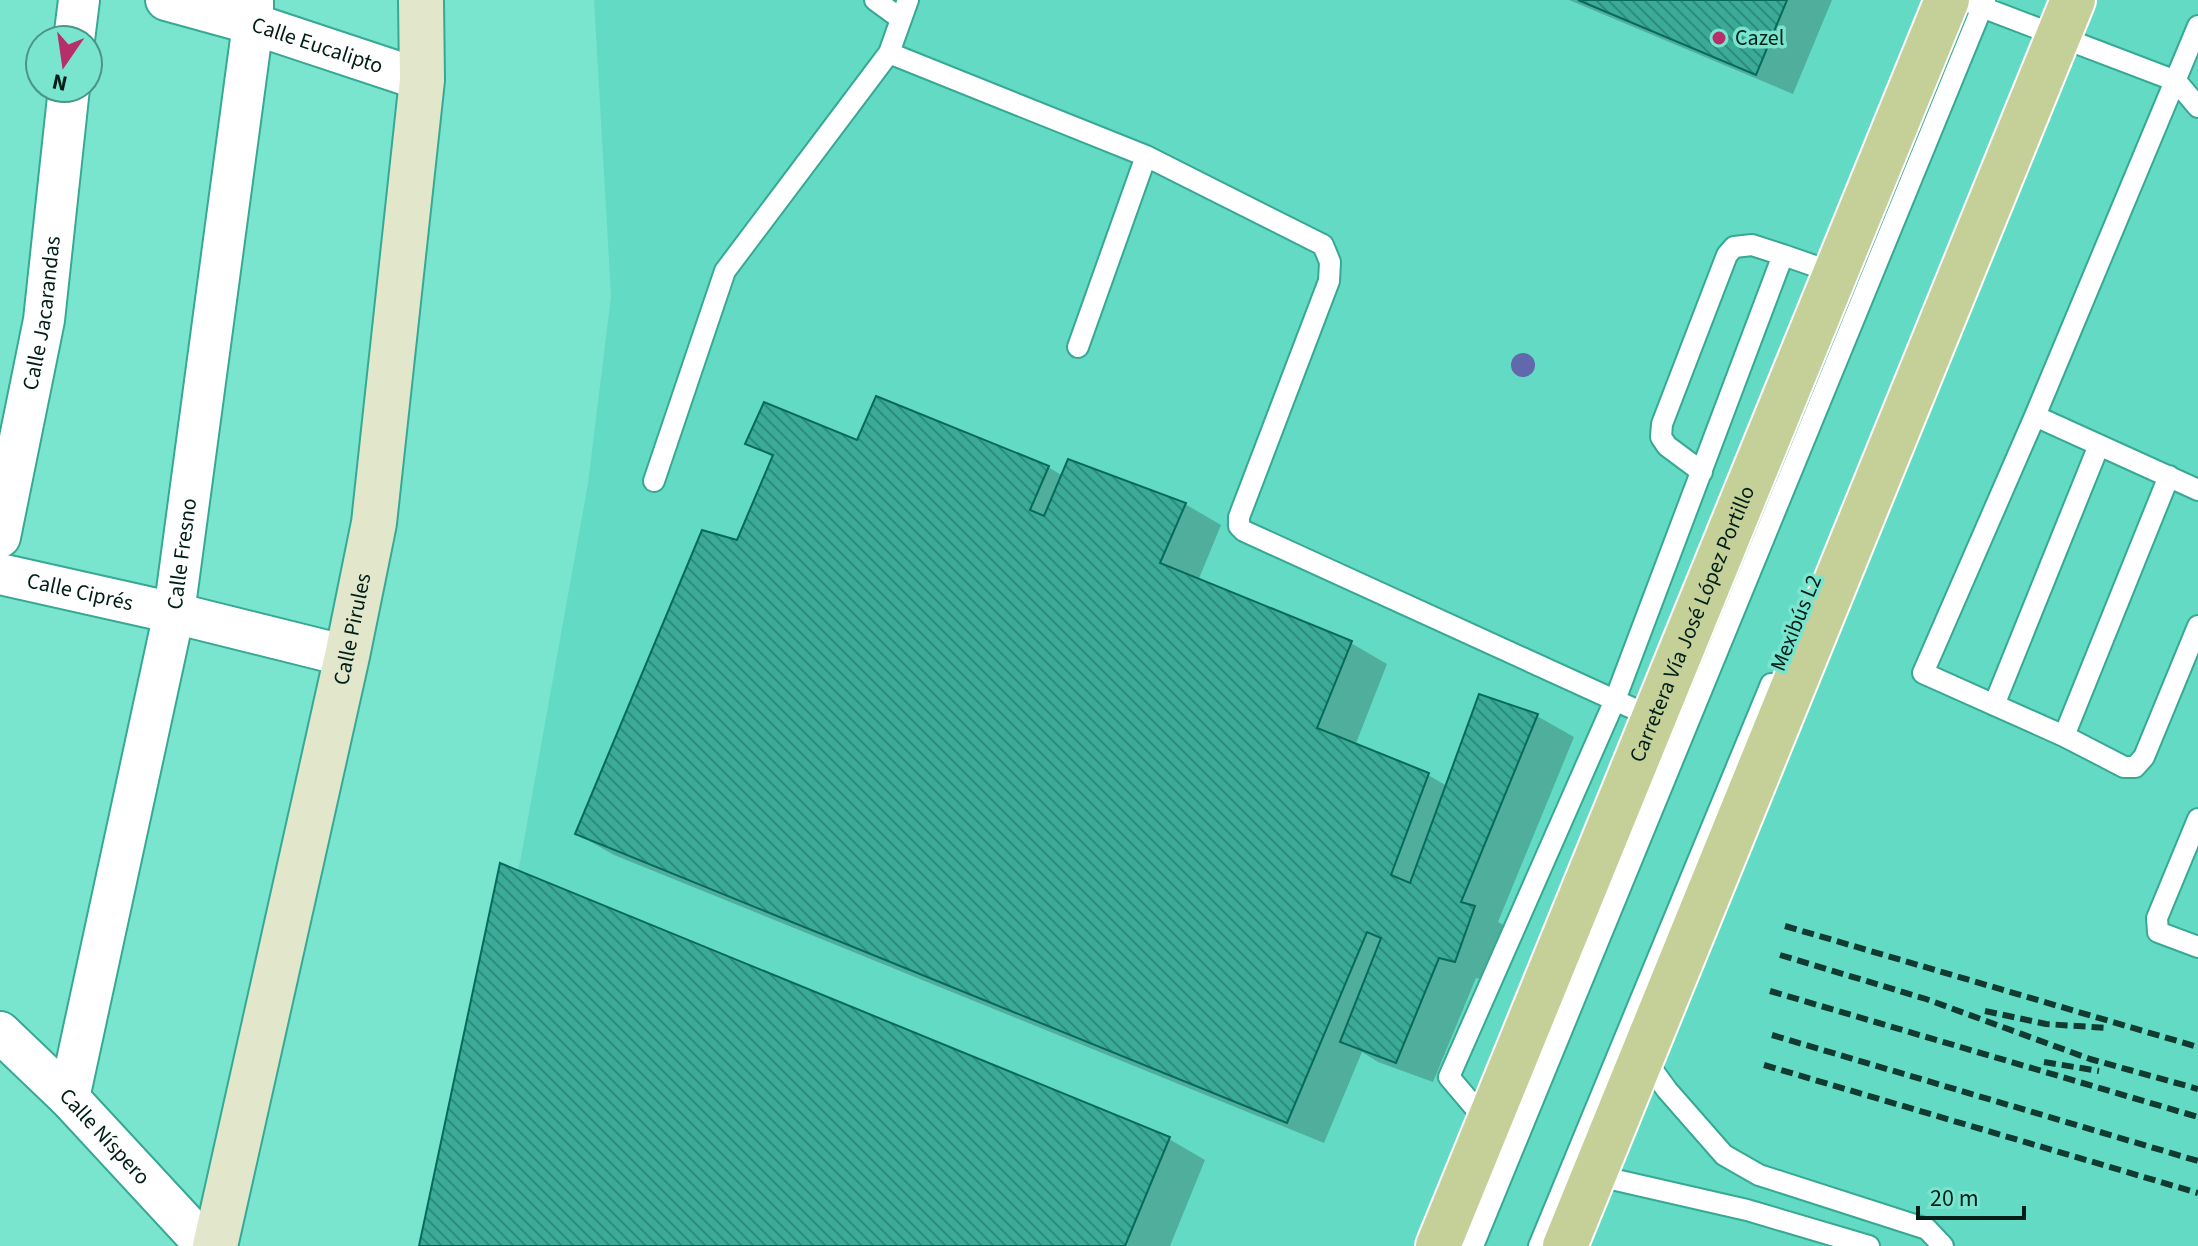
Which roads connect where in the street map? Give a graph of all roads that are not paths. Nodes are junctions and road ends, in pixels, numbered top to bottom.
1 (79, 0) edge
2 (166, 0) edge
3 (421, 0) edge
4 (875, 0) edge
5 (1970, 2) edge
6 (904, 9) edge
7 (253, 12) edge
8 (2056, 16) edge
9 (76, 24) edge
10 (2198, 26) edge
11 (889, 53) junction
12 (422, 80) junction
13 (2176, 81) junction
14 (67, 104) edge
15 (2198, 107) edge
16 (1146, 156) junction
17 (1968, 205) dead end
18 (1783, 255) junction
19 (1835, 273) junction
20 (1078, 347) dead end
21 (2035, 416) junction
22 (2099, 445) junction
23 (1702, 472) junction
24 (2169, 476) junction
25 (654, 481) dead end
26 (2198, 490) edge
27 (0, 537) edge
28 (0, 574) edge
29 (174, 613) junction
30 (2198, 626) edge
31 (347, 656) junction
32 (1780, 660) dead end
33 (1615, 700) junction
34 (1994, 705) junction
35 (1654, 718) junction
36 (2064, 736) junction
37 (2198, 819) edge
38 (2198, 947) edge
39 (0, 1032) edge
40 (1643, 1056) junction
41 (69, 1098) junction
42 (1488, 1123) junction
43 (1594, 1175) junction
44 (206, 1246) edge
45 (215, 1246) edge
46 (1438, 1246) edge
47 (1473, 1246) edge
48 (1539, 1246) edge
49 (1565, 1246) edge
50 (1869, 1246) edge
51 (1943, 1246) edge

1 - 9 street
2 - 7 street, Calle Eucalipto
3 - 12 main road, Calle Pirules
4 - 6 lane
5 - 8 lane
5 - 19 main road, Carretera Vía José López Portillo
5 - 47 lane
6 - 11 lane
7 - 12 street, Calle Eucalipto
7 - 29 street, Calle Fresno
8 - 13 lane
8 - 17 lane
8 - 40 main road
10 - 13 lane
11 - 16 lane
11 - 25 lane
12 - 31 main road, Calle Pirules
13 - 15 lane
13 - 21 lane
14 - 27 street, Calle Jacarandas
16 - 20 lane
16 - 33 lane
18 - 19 lane
18 - 23 lane
18 - 23 lane
19 - 35 main road, Carretera Vía José López Portillo
21 - 22 lane
21 - 34 lane
22 - 24 lane
22 - 34 lane
23 - 33 lane
24 - 26 lane
24 - 36 lane
28 - 29 street, Calle Ciprés
29 - 31 street, Calle Ciprés
29 - 41 street, Calle Fresno
30 - 36 lane
31 - 45 main road, Calle Pirules
32 - 48 lane, Mexibús L2
33 - 35 lane
33 - 42 lane
34 - 36 lane
35 - 42 main road, Carretera Vía José López Portillo
37 - 38 lane
39 - 41 street, Calle Níspero
40 - 43 main road
40 - 51 lane
41 - 44 street, Calle Níspero
42 - 46 main road, Carretera Vía José López Portillo
43 - 49 main road
43 - 50 lane

